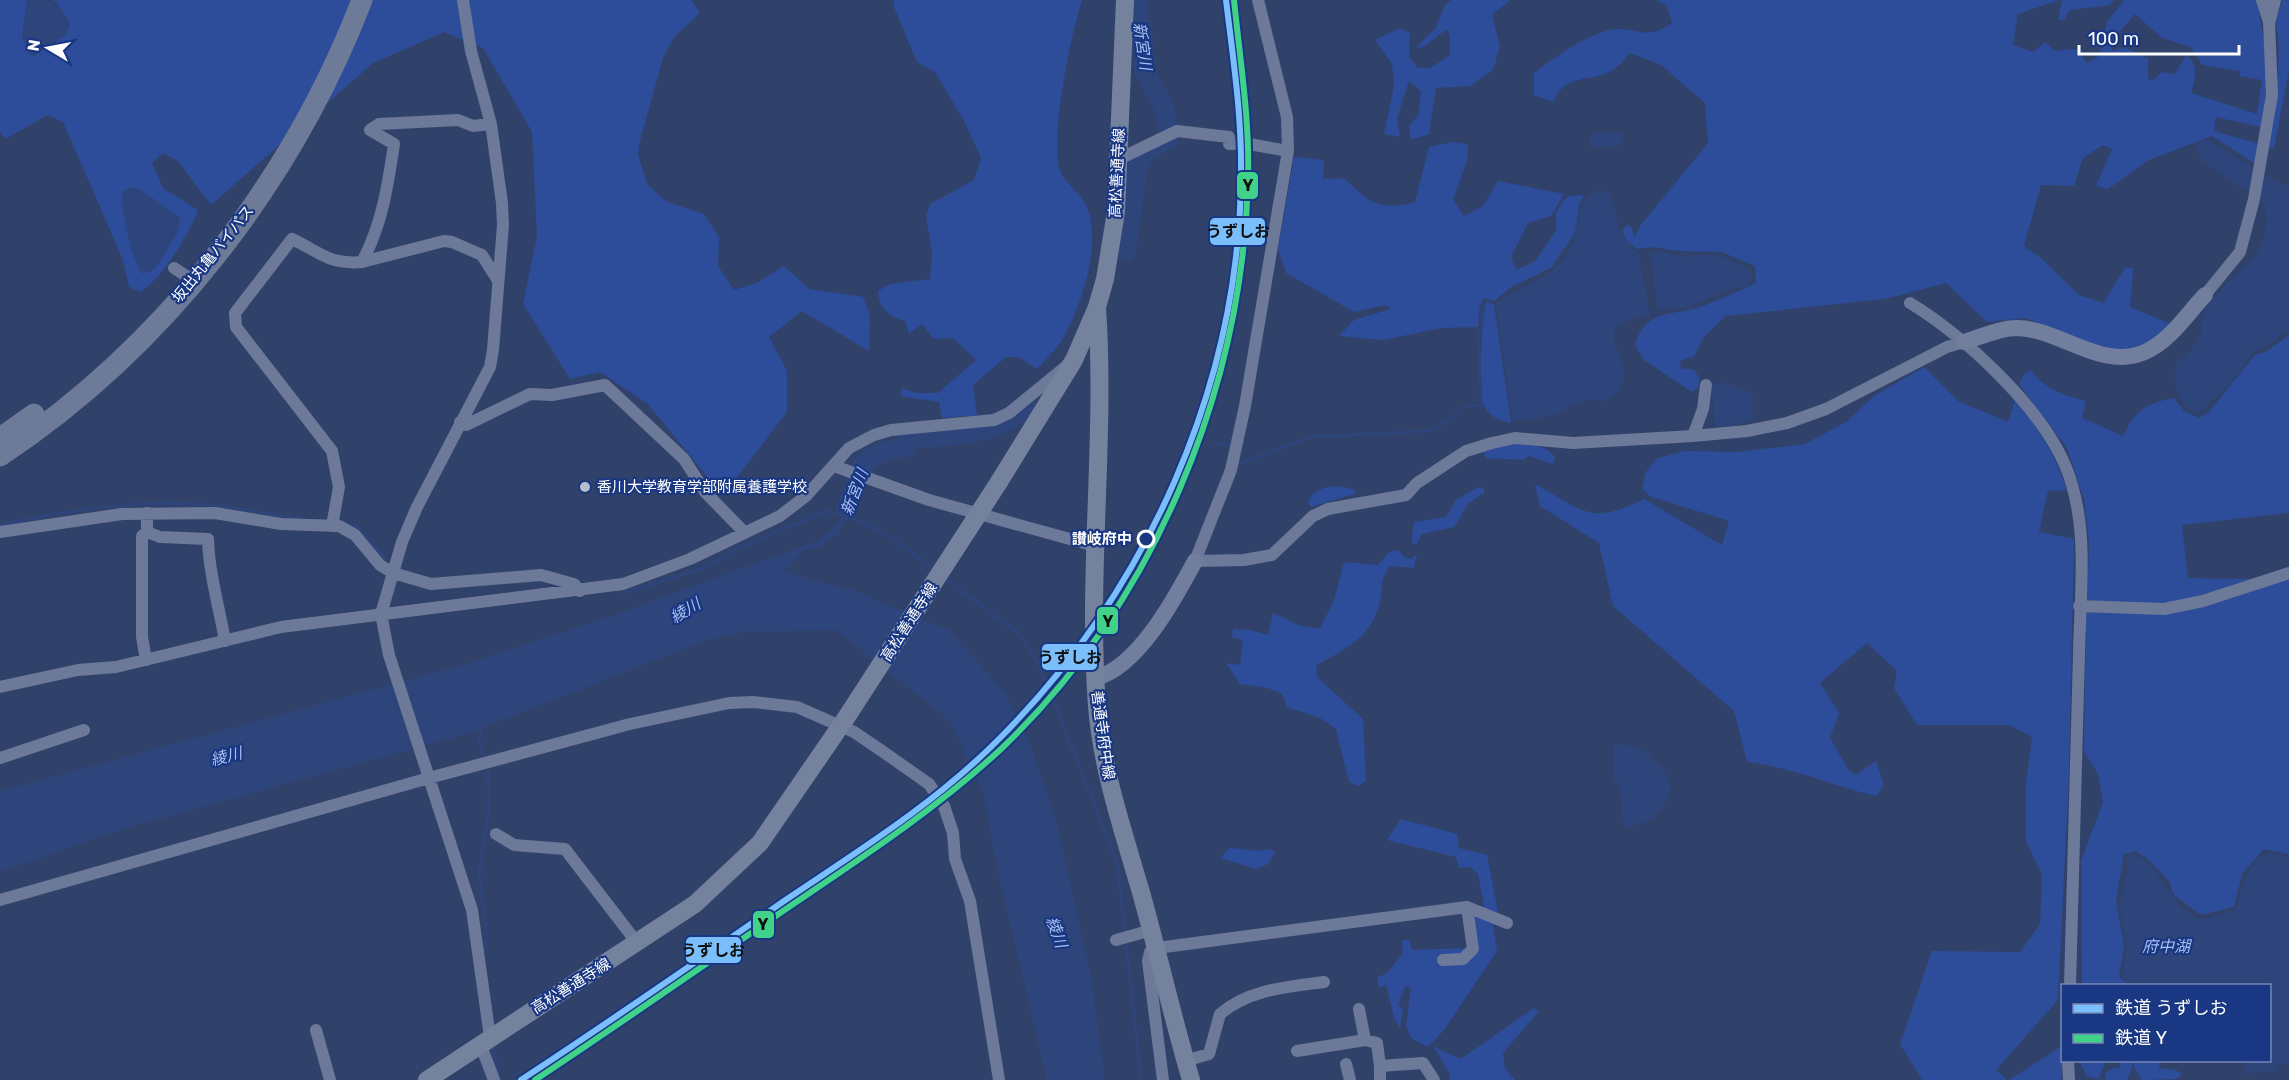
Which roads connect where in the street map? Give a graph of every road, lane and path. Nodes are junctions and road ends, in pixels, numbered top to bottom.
1 (346, 0) edge
2 (362, 0) edge
3 (463, 0) edge
4 (1125, 0) edge
5 (1258, 0) edge
6 (2262, 0) edge
7 (2275, 0) edge
8 (2269, 21) junction
9 (491, 124) junction
10 (1233, 144) dead end
11 (1248, 144) dead end
12 (1288, 151) junction
13 (1119, 159) junction
14 (362, 262) junction
15 (184, 274) junction
16 (497, 279) junction
17 (2205, 295) joint
18 (1910, 303) dead end
19 (1097, 307) junction
20 (1964, 342) junction
21 (1074, 360) junction
22 (1100, 365) junction
23 (1706, 386) dead end
24 (460, 422) junction
25 (1693, 436) junction
26 (0, 438) edge
27 (0, 456) edge
28 (834, 466) junction
29 (147, 513) junction
30 (332, 521) junction
31 (0, 532) edge
32 (147, 532) junction
33 (745, 533) junction
34 (1095, 546) junction
35 (1196, 561) junction
36 (393, 573) junction
37 (2289, 573) edge
38 (580, 591) junction
39 (2079, 606) junction
40 (381, 614) junction
41 (225, 641) junction
42 (146, 660) junction
43 (1096, 678) junction
44 (0, 687) edge
45 (843, 723) junction
46 (84, 729) dead end
47 (0, 758) edge
48 (429, 778) junction
49 (496, 834) dead end
50 (0, 900) edge
51 (1467, 907) junction
52 (1507, 923) dead end
53 (1152, 930) junction
54 (1124, 938) dead end
55 (638, 944) junction
56 (1157, 948) junction
57 (1443, 960) dead end
58 (1324, 982) dead end
59 (2070, 984) edge
60 (1359, 1009) dead end
61 (316, 1030) dead end
62 (1365, 1040) junction
63 (485, 1042) junction
64 (1297, 1051) dead end
65 (1185, 1061) junction
66 (2068, 1062) edge
67 (1346, 1064) dead end
68 (1380, 1066) junction
69 (330, 1080) edge
70 (426, 1080) edge
71 (494, 1080) edge
72 (999, 1080) edge
73 (1163, 1080) edge
74 (1191, 1080) edge
75 (1350, 1080) edge
76 (1380, 1080) edge
77 (1434, 1080) edge
78 (2069, 1080) edge

1 - 15 highway, 坂出丸亀バイパス
2 - 15 highway, 坂出丸亀バイパス
3 - 9 street
4 - 13 main road, 高松善通寺線
5 - 12 street
6 - 8 street
7 - 8 street
8 - 17 street
9 - 14 street
9 - 16 street
10 - 13 street
11 - 12 street
12 - 35 street
13 - 19 main road, 高松善通寺線
14 - 16 street
14 - 30 street
15 - 26 highway, 坂出丸亀バイパス
15 - 27 highway, 坂出丸亀バイパス
16 - 24 street
17 - 20 street
18 - 20 street
19 - 21 main road, 高松善通寺線
19 - 22 main road, 善通寺府中線
20 - 25 street
20 - 39 street
21 - 22 main road
21 - 28 street
21 - 45 main road, 高松善通寺線, bridge
22 - 34 main road, 善通寺府中線
23 - 25 street
24 - 33 street
24 - 36 street
25 - 35 street
28 - 33 street
28 - 34 street
29 - 30 street
29 - 31 street
29 - 32 street
30 - 36 street
32 - 41 street
32 - 42 street
33 - 38 street
34 - 43 main road, 善通寺府中線
35 - 43 street
36 - 38 street
36 - 40 street
37 - 39 street
38 - 40 street
39 - 59 street
40 - 41 street
40 - 48 street
41 - 42 street
42 - 44 street
43 - 53 main road, 善通寺府中線
45 - 48 street
45 - 55 main road, 高松善通寺線
45 - 72 street
46 - 47 street
48 - 50 street
48 - 63 street
49 - 55 street
51 - 52 street
51 - 56 street
51 - 57 street
53 - 54 street
53 - 56 main road, 善通寺府中線
55 - 63 main road, 高松善通寺線
56 - 65 main road, 善通寺府中線
56 - 73 street
58 - 65 street
60 - 62 street
61 - 69 street
62 - 64 street
62 - 68 street
63 - 70 main road, 高松善通寺線
63 - 71 street
65 - 74 main road, 善通寺府中線
66 - 78 street
67 - 75 street
68 - 76 street
68 - 77 street

